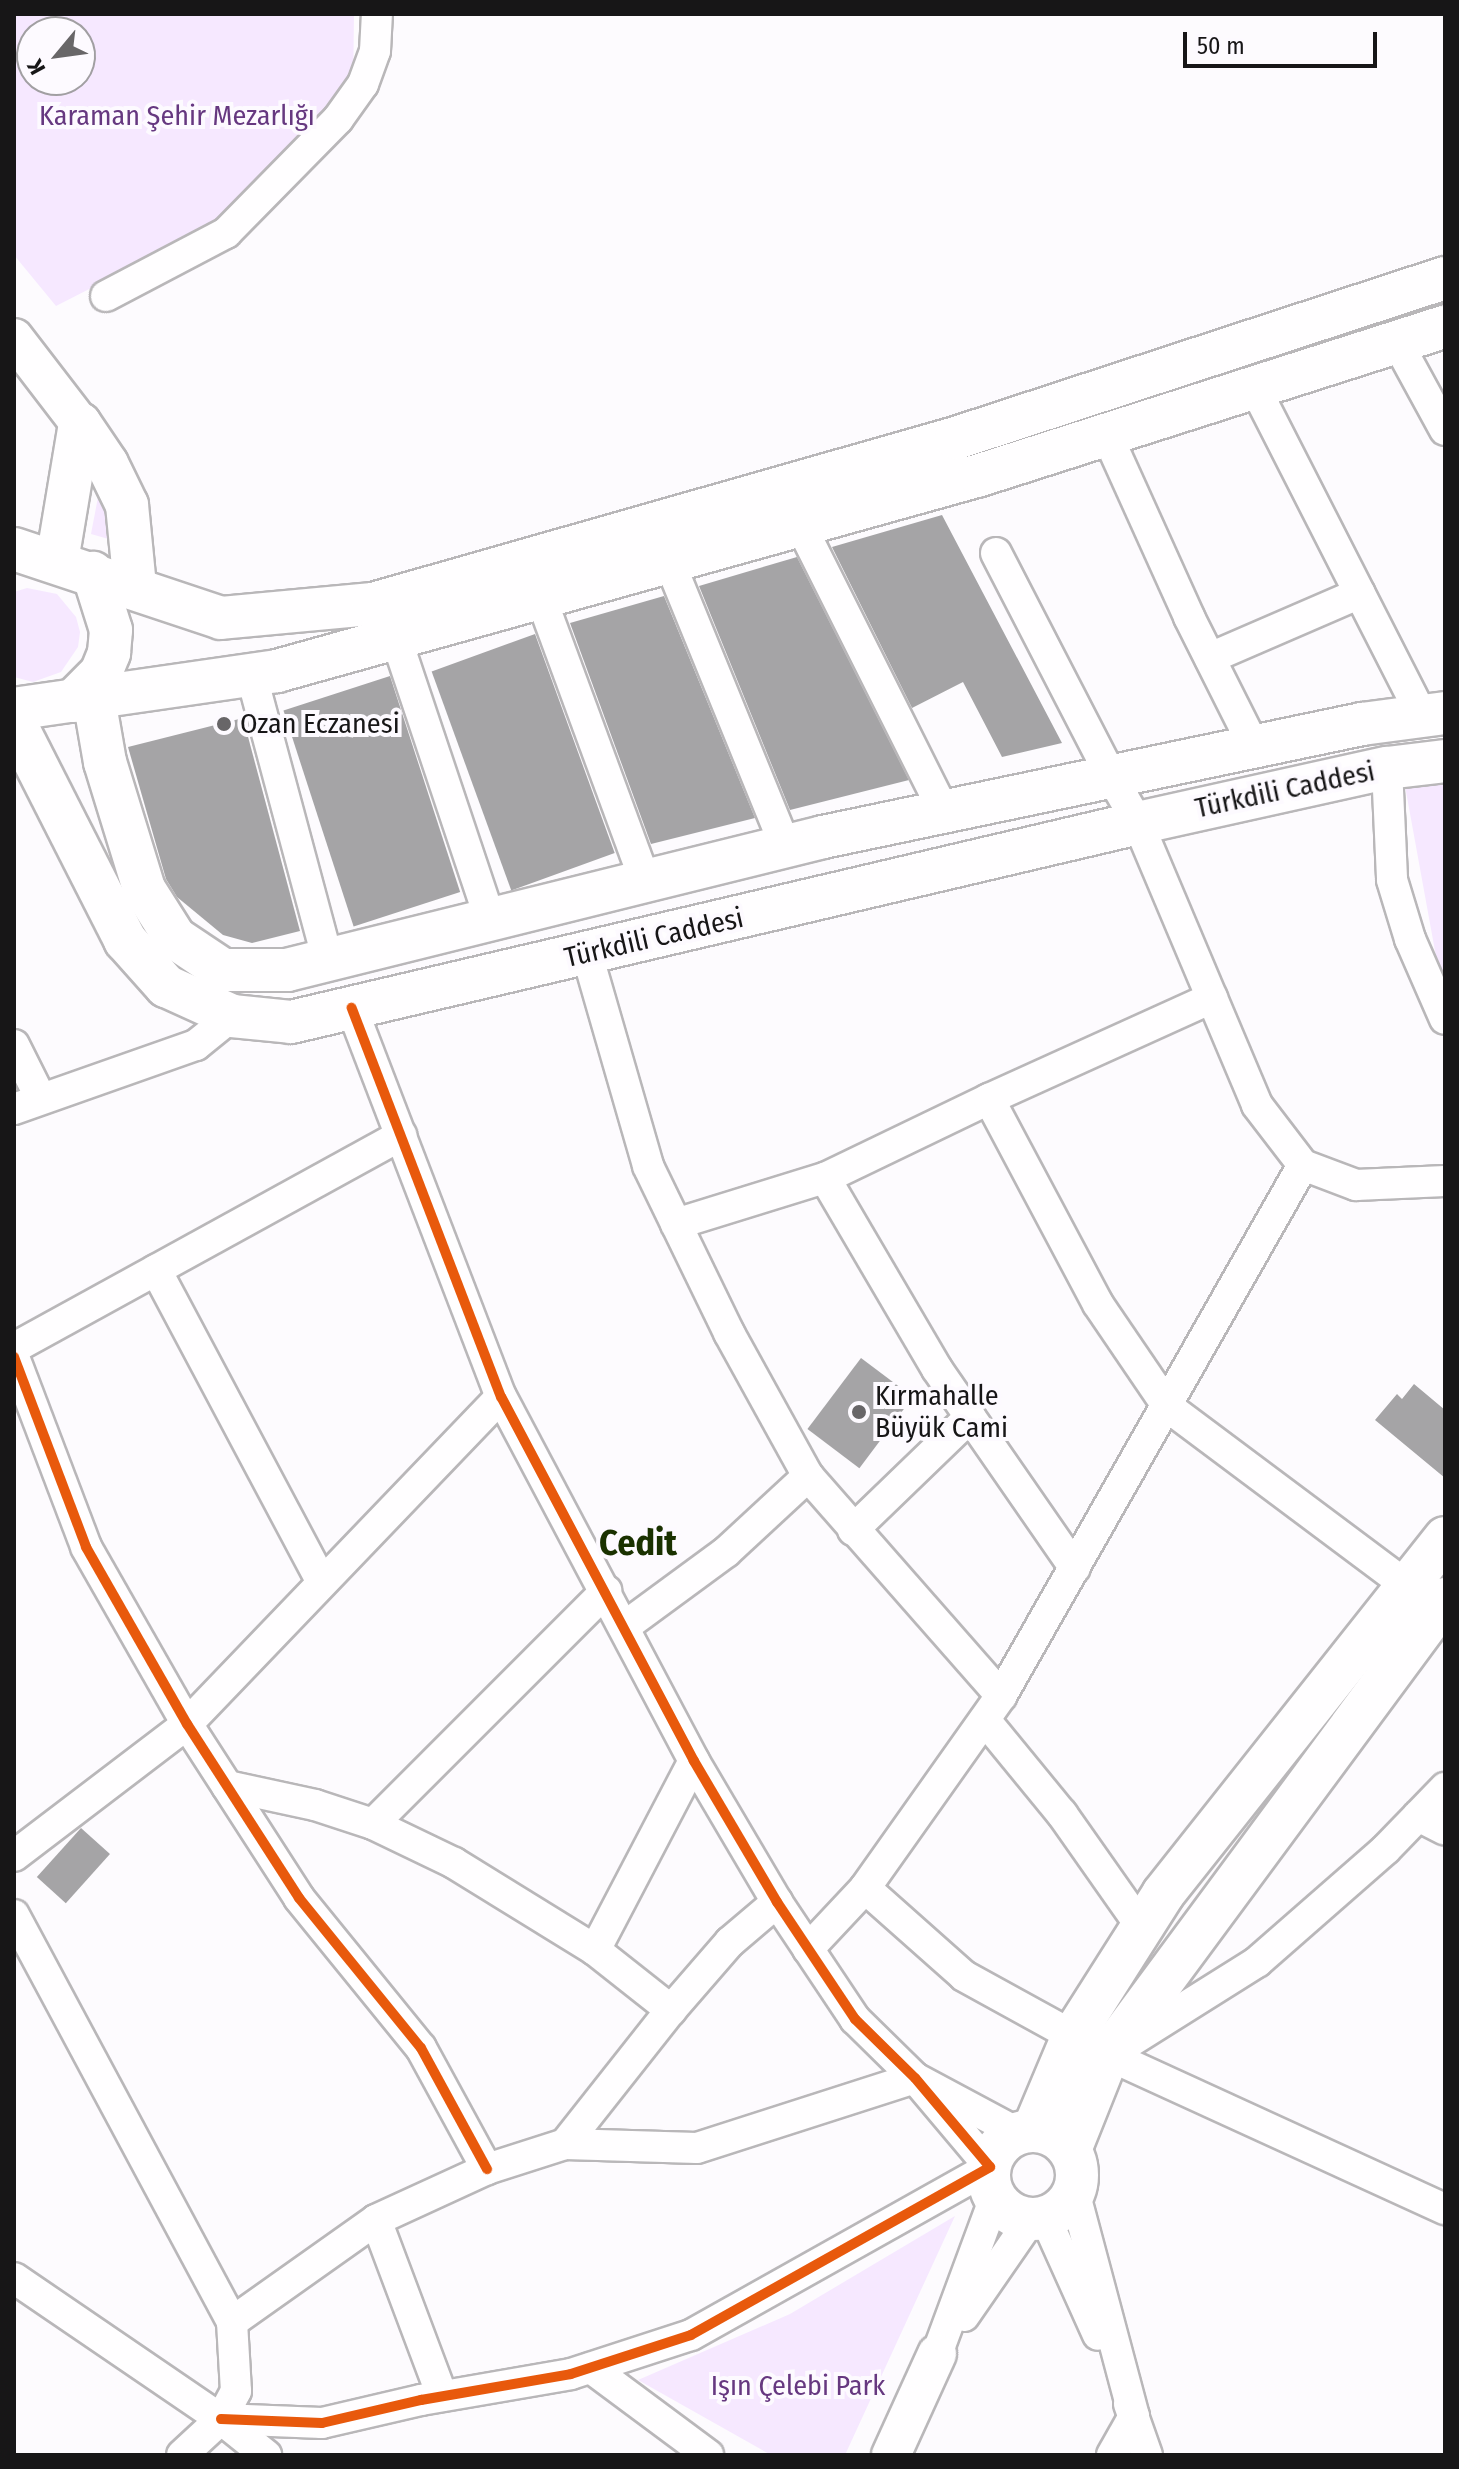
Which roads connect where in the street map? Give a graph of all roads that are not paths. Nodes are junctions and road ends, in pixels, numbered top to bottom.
1 (377, 14) edge
2 (1445, 278) edge
3 (106, 296) dead end
4 (1445, 327) edge
5 (14, 338) edge
6 (1397, 342) junction
7 (1255, 388) junction
8 (80, 424) junction
9 (1445, 430) edge
10 (1107, 435) junction
11 (801, 526) junction
12 (996, 553) dead end
13 (44, 560) edge
14 (669, 561) junction
15 (135, 587) junction
16 (1360, 593) junction
17 (541, 598) junction
18 (396, 638) junction
19 (1210, 658) junction
20 (252, 677) junction
21 (83, 700) junction
22 (14, 709) edge
23 (1434, 715) edge
24 (14, 721) edge
25 (1254, 746) junction
26 (1445, 761) edge
27 (1387, 768) junction
28 (1111, 776) junction
29 (944, 811) junction
30 (1138, 823) junction
31 (785, 845) junction
32 (645, 881) junction
33 (490, 919) junction
34 (587, 954) junction
35 (328, 960) junction
36 (1212, 998) junction
37 (352, 1008) junction
38 (232, 1016) junction
39 (1445, 1019) edge
40 (14, 1045) edge
41 (989, 1099) junction
42 (27, 1104) edge
43 (401, 1135) junction
44 (1303, 1165) junction
45 (825, 1178) junction
46 (1445, 1181) edge
47 (676, 1224) junction
48 (156, 1270) junction
49 (14, 1348) edge
50 (14, 1357) edge
51 (501, 1397) junction
52 (1168, 1407) junction
53 (970, 1417) junction
54 (808, 1476) junction
55 (853, 1530) junction
56 (1445, 1538) edge
57 (1075, 1568) junction
58 (322, 1582) junction
59 (606, 1591) junction
60 (1426, 1592) edge
61 (624, 1627) junction
62 (993, 1708) junction
63 (187, 1724) junction
64 (694, 1761) junction
65 (227, 1786) junction
66 (1445, 1788) edge
67 (1418, 1816) junction
68 (373, 1824) junction
69 (1445, 1830) edge
70 (14, 1856) edge
71 (865, 1888) junction
72 (777, 1902) junction
73 (14, 1915) edge
74 (1142, 1928) junction
75 (808, 1949) junction
76 (595, 1950) junction
77 (671, 2010) junction
78 (1091, 2046) junction
79 (915, 2078) junction
80 (1025, 2132) junction
81 (565, 2144) junction
82 (487, 2169) junction
83 (992, 2182) junction
84 (1055, 2194) junction
85 (1445, 2209) edge
86 (376, 2220) junction
87 (14, 2278) edge
88 (232, 2322) junction
89 (937, 2354) junction
90 (591, 2368) junction
91 (442, 2396) junction
92 (1134, 2416) junction
93 (221, 2419) junction
94 (182, 2455) edge
95 (266, 2455) edge
96 (708, 2455) edge
97 (891, 2455) edge
98 (1112, 2455) edge
99 (1147, 2455) edge

1 - 3 street
2 - 15 main road
4 - 6 main road
5 - 8 street
6 - 7 main road
6 - 9 street
7 - 10 main road
7 - 16 street
8 - 13 main road
8 - 15 main road
10 - 11 main road
10 - 19 street
11 - 14 main road
11 - 29 street
12 - 28 street
13 - 15 main road
13 - 21 main road
14 - 17 main road
14 - 31 street
16 - 19 street
16 - 23 street
17 - 18 main road
17 - 32 street
18 - 20 main road
18 - 33 street
19 - 25 street
20 - 21 main road
20 - 35 street
21 - 22 main road
21 - 35 main road, Türkdili Caddesi
23 - 25 main road, Türkdili Caddesi
24 - 38 main road, Türkdili Caddesi
25 - 28 main road, Türkdili Caddesi
26 - 27 main road, Türkdili Caddesi
27 - 30 main road, Türkdili Caddesi
27 - 39 street
28 - 29 main road, Türkdili Caddesi
28 - 30 street
29 - 31 main road, Türkdili Caddesi
30 - 34 main road, Türkdili Caddesi
30 - 36 street
31 - 32 main road, Türkdili Caddesi
32 - 33 main road, Türkdili Caddesi
33 - 35 main road, Türkdili Caddesi
34 - 37 main road, Türkdili Caddesi
34 - 47 street
36 - 41 street
36 - 44 street
37 - 38 main road, Türkdili Caddesi
37 - 43 street
38 - 42 street
40 - 42 street
41 - 45 street
41 - 52 street
43 - 48 street
43 - 51 street
44 - 46 street
44 - 52 street
45 - 47 street
45 - 53 street
47 - 54 street
48 - 49 street
48 - 58 street
50 - 63 street
51 - 58 street
51 - 59 street
52 - 57 street
52 - 60 street
53 - 55 street
53 - 57 street
54 - 55 street
54 - 61 street
55 - 62 street
56 - 60 main road
57 - 62 street
58 - 63 street
59 - 61 street
59 - 68 street
60 - 74 main road
60 - 78 main road
61 - 64 street
62 - 71 street
62 - 74 street
63 - 65 street
63 - 70 street
64 - 72 street
64 - 76 street
65 - 68 street
65 - 82 street
66 - 67 street
67 - 69 street
67 - 78 street
68 - 76 street
71 - 75 street
71 - 78 street
72 - 75 street
72 - 77 street
73 - 88 street
74 - 78 main road
75 - 79 street
76 - 77 street
77 - 81 street
78 - 80 main road
78 - 84 main road
78 - 85 street
79 - 80 street
79 - 81 street
79 - 83 street
80 - 83 main road
80 - 84 main road
81 - 82 street
82 - 86 street
83 - 84 main road
83 - 89 street
83 - 90 street
84 - 89 street
84 - 92 street
84 - 92 street
86 - 88 street
86 - 91 street
87 - 93 street
88 - 93 street
89 - 97 street
90 - 91 street
90 - 96 street
91 - 93 street
92 - 98 street
92 - 99 street
93 - 94 street
93 - 95 street

